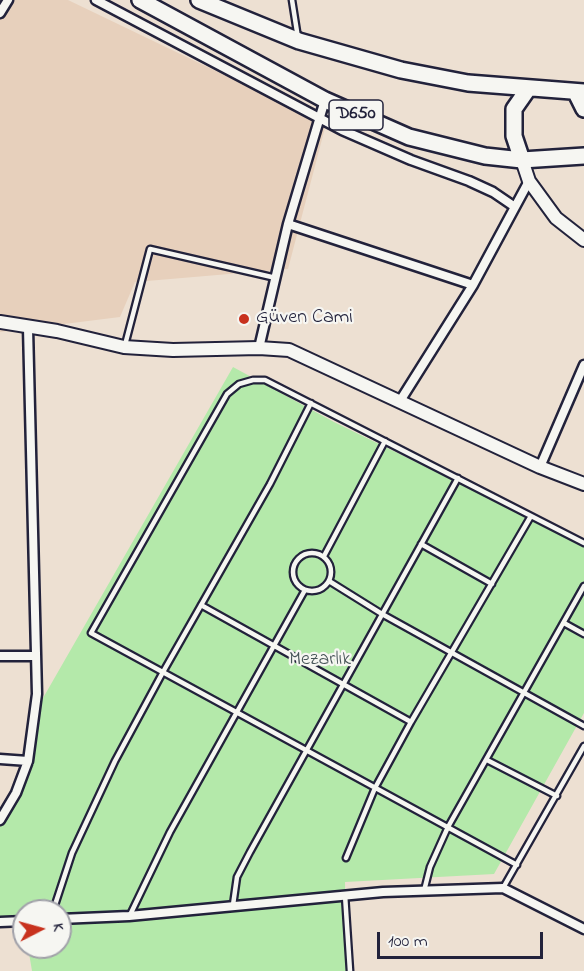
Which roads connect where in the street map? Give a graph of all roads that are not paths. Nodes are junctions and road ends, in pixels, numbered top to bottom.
1 (8, 0) edge
2 (96, 0) edge
3 (140, 0) edge
4 (199, 0) edge
5 (292, 0) edge
6 (0, 13) edge
7 (299, 40) junction
8 (528, 89) junction
9 (580, 93) edge
10 (325, 100) junction
11 (584, 109) edge
12 (319, 118) junction
13 (584, 156) edge
14 (522, 160) junction
15 (529, 181) junction
16 (514, 207) junction
17 (288, 224) junction
18 (584, 240) edge
19 (276, 278) junction
20 (473, 285) junction
21 (0, 322) edge
22 (28, 328) junction
23 (124, 347) junction
24 (259, 348) junction
25 (584, 365) edge
26 (400, 401) junction
27 (311, 403) junction
28 (385, 441) junction
29 (540, 467) junction
30 (458, 478) junction
31 (584, 484) edge
32 (531, 516) junction
33 (584, 543) edge
34 (421, 544) junction
35 (324, 556) junction
36 (329, 581) junction
37 (492, 584) junction
38 (584, 586) edge
39 (305, 590) junction
40 (201, 605) junction
41 (381, 614) junction
42 (564, 623) junction
43 (584, 634) edge
44 (274, 646) junction
45 (452, 652) junction
46 (36, 656) junction
47 (0, 657) edge
48 (163, 672) junction
49 (343, 684) junction
50 (525, 693) junction
51 (237, 712) junction
52 (411, 722) junction
53 (584, 726) edge
54 (584, 746) edge
55 (307, 750) junction
56 (0, 759) edge
57 (486, 760) junction
58 (28, 761) junction
59 (375, 788) junction
60 (557, 796) junction
61 (0, 820) edge
62 (448, 827) junction
63 (346, 858) dead end
64 (517, 865) junction
65 (503, 888) junction
66 (424, 891) junction
67 (345, 895) junction
68 (57, 899) edge
69 (233, 905) junction
70 (129, 916) junction
71 (72, 918) edge
72 (584, 929) edge
73 (350, 971) edge

1 - 6 street
2 - 12 street
3 - 10 highway, D650
4 - 7 highway
5 - 7 lane
7 - 8 highway
8 - 9 highway
8 - 14 highway
9 - 11 highway
10 - 12 street
10 - 14 highway, D650
12 - 16 street
12 - 17 street
13 - 14 highway, D650
14 - 15 street
15 - 16 street
15 - 18 street
16 - 20 street
17 - 19 street
17 - 20 street
19 - 23 lane
19 - 24 street
20 - 26 street
21 - 22 street
22 - 23 street
22 - 46 street
23 - 24 street
24 - 26 street
25 - 29 street
26 - 29 street
27 - 28 lane
27 - 40 lane
27 - 48 lane
28 - 30 lane
28 - 35 lane
29 - 31 street
30 - 32 lane
30 - 34 lane
32 - 33 lane
32 - 37 lane
34 - 37 lane
34 - 41 lane
35 - 36 lane
35 - 39 lane
36 - 39 lane
36 - 41 lane
37 - 45 lane
38 - 42 lane
39 - 44 lane
40 - 44 lane
40 - 48 lane
41 - 45 lane
41 - 49 lane
42 - 43 lane
42 - 50 lane
44 - 49 lane
44 - 51 lane
45 - 50 lane
45 - 52 lane
46 - 47 street
46 - 58 street
48 - 51 lane
48 - 68 lane
49 - 52 lane
49 - 55 lane
50 - 53 lane
50 - 57 lane
51 - 55 lane
51 - 70 lane
52 - 59 lane
54 - 60 lane
55 - 59 lane
55 - 69 lane
56 - 58 street
57 - 60 lane
57 - 62 lane
58 - 61 street
59 - 62 lane
59 - 63 lane
60 - 64 lane
62 - 64 lane
62 - 66 lane
64 - 65 lane
65 - 66 street
65 - 72 street
66 - 67 street
67 - 69 street
67 - 73 lane
69 - 70 street
70 - 71 street

